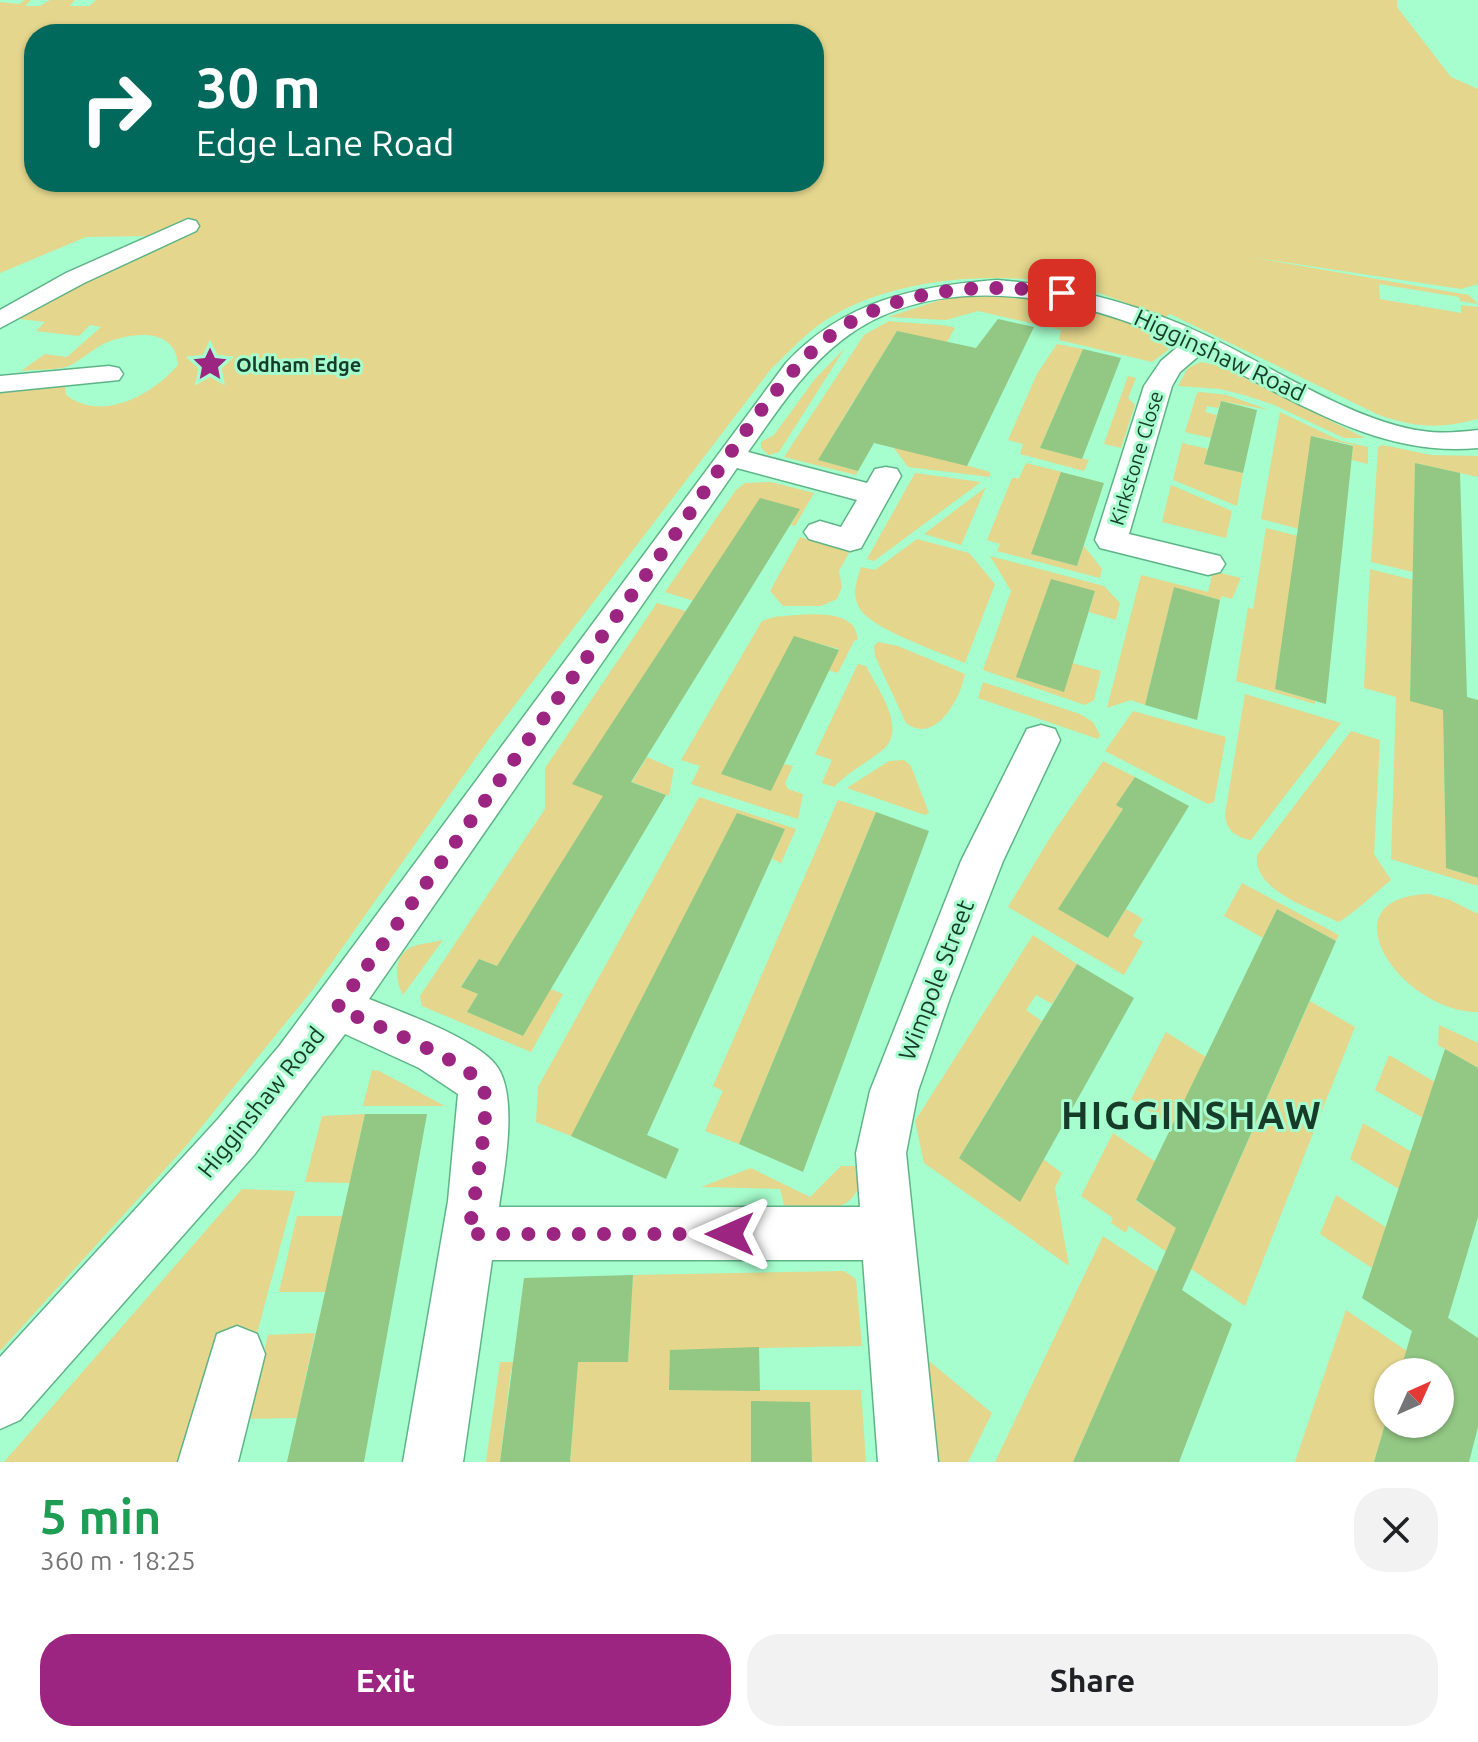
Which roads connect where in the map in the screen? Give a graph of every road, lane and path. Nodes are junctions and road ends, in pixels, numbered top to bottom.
1 (188, 226) dead end
2 (0, 320) edge
3 (1201, 342) junction
4 (109, 374) dead end
5 (0, 384) edge
6 (1478, 439) edge
7 (730, 457) junction
8 (820, 532) dead end
9 (1208, 564) dead end
10 (1041, 740) dead end
11 (337, 1008) junction
12 (887, 1233) junction
13 (469, 1234) junction
14 (237, 1354) dead end
15 (0, 1400) edge
16 (208, 1462) edge
17 (433, 1462) edge
18 (908, 1462) edge

1 - 2 street
3 - 6 street, Higginshaw Road
3 - 7 street, Higginshaw Road
3 - 9 street, Kirkstone Close
4 - 5 street
7 - 8 street
7 - 11 street, Higginshaw Road
10 - 12 street, Wimpole Street
11 - 13 street
11 - 15 street, Higginshaw Road
12 - 13 street
12 - 18 street, Wimpole Street
13 - 17 street
14 - 16 street

